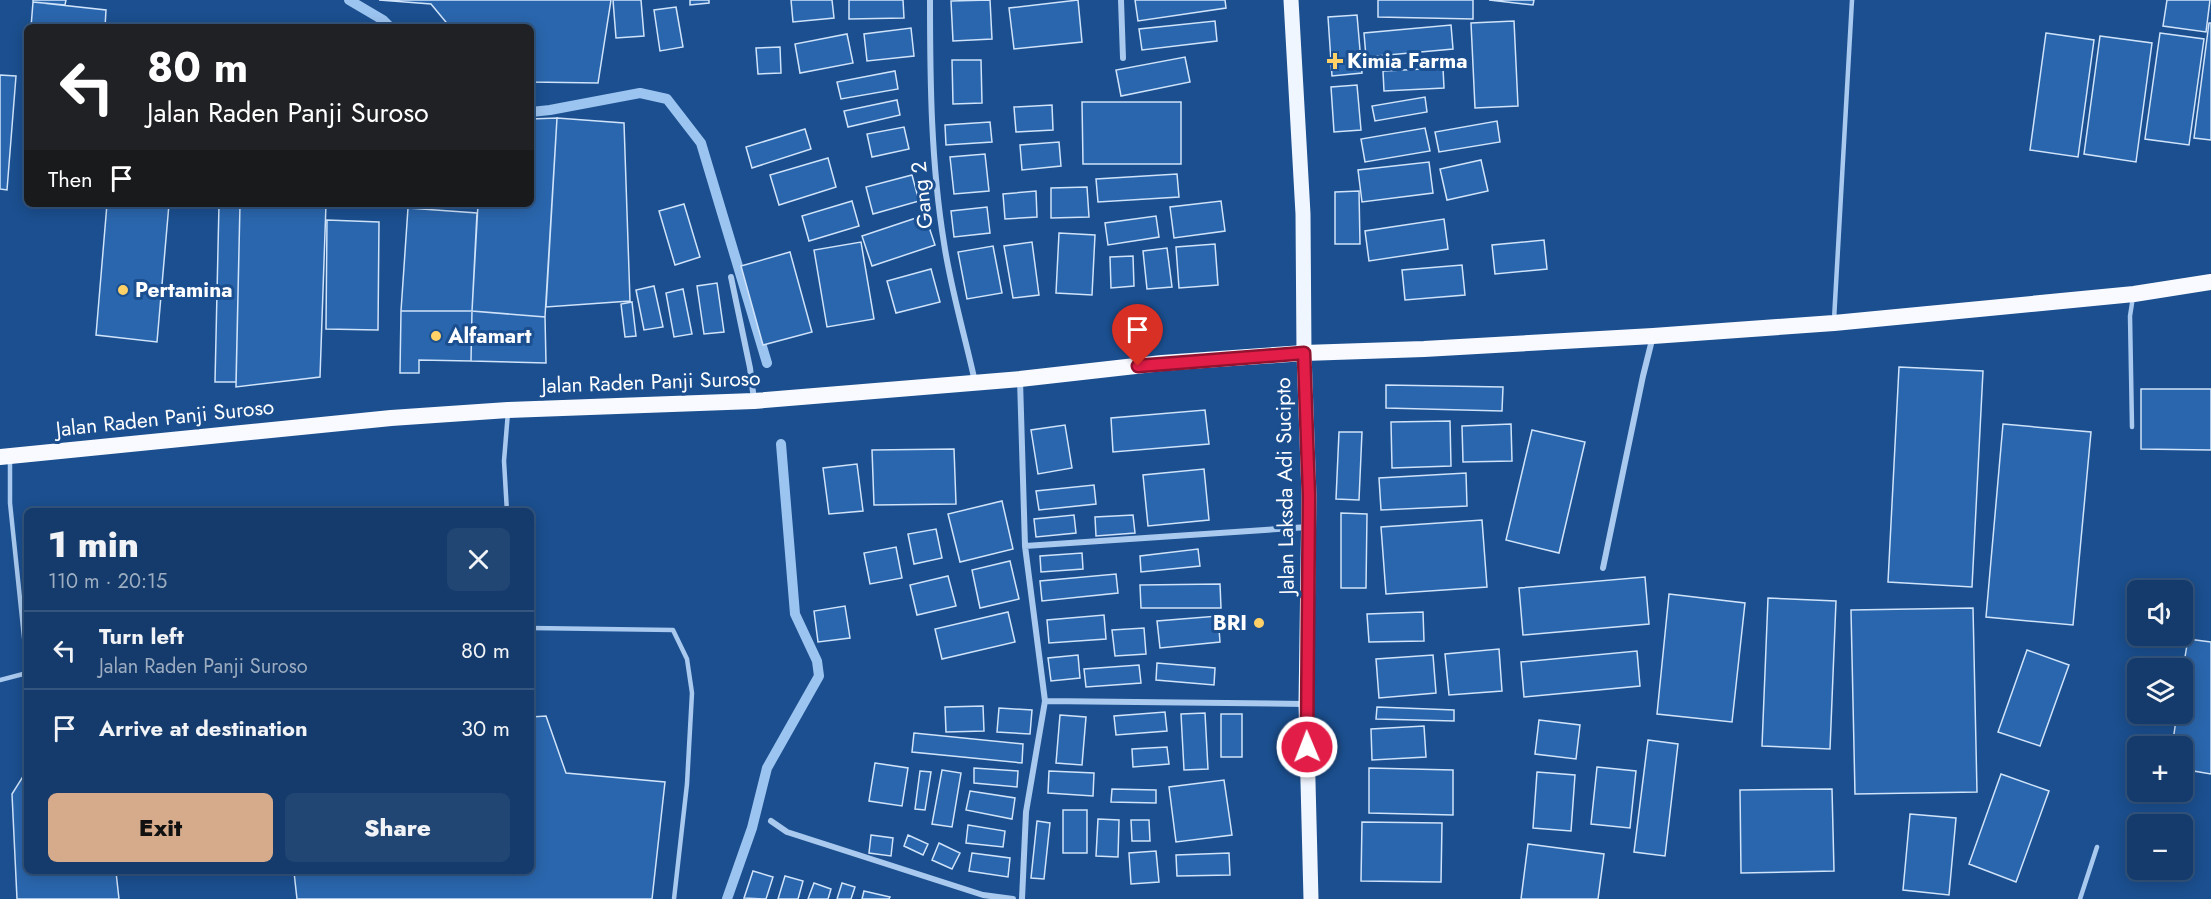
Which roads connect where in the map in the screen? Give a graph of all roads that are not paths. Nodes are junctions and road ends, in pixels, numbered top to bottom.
1 (930, 0) edge
2 (1121, 0) edge
3 (1291, 0) edge
4 (1852, 0) edge
5 (1123, 58) dead end
6 (731, 277) dead end
7 (2211, 282) edge
8 (2134, 294) junction
9 (1834, 323) junction
10 (1653, 336) junction
11 (1304, 353) junction
12 (1020, 379) junction
13 (975, 383) junction
14 (754, 401) junction
15 (508, 410) junction
16 (2132, 427) dead end
17 (5, 456) edge
18 (507, 508) edge
19 (1309, 527) junction
20 (1025, 546) junction
21 (1603, 568) dead end
22 (18, 579) junction
23 (24, 579) edge
24 (534, 628) edge
25 (24, 637) edge
26 (24, 674) edge
27 (0, 680) edge
28 (1045, 701) junction
29 (1306, 704) junction
30 (771, 821) dead end
31 (2097, 847) dead end
32 (674, 899) edge
33 (1012, 899) edge
34 (1022, 899) edge
35 (1311, 899) edge
36 (2080, 899) edge

1 - 13 street, Gang 2
2 - 5 street
3 - 11 main road, Jalan Laksda Adi Sucipto
4 - 9 lane
6 - 14 street
7 - 8 highway, Jalan Raden Panji Suroso
8 - 9 highway, Jalan Raden Panji Suroso
8 - 16 lane
9 - 10 highway, Jalan Raden Panji Suroso
10 - 11 highway, Jalan Raden Panji Suroso
10 - 21 street
11 - 12 highway, Jalan Raden Panji Suroso
11 - 19 main road, Jalan Laksda Adi Sucipto
12 - 13 highway, Jalan Raden Panji Suroso
12 - 20 street
13 - 14 highway, Jalan Raden Panji Suroso
14 - 15 highway, Jalan Raden Panji Suroso
15 - 17 highway, Jalan Raden Panji Suroso
15 - 18 lane
17 - 22 lane
19 - 20 street
19 - 29 main road, Jalan Laksda Adi Sucipto
20 - 28 street
22 - 23 lane
22 - 25 lane
24 - 32 lane
26 - 27 lane
28 - 29 street
28 - 34 street
29 - 35 main road, Jalan Laksda Adi Sucipto
30 - 33 street
31 - 36 lane

